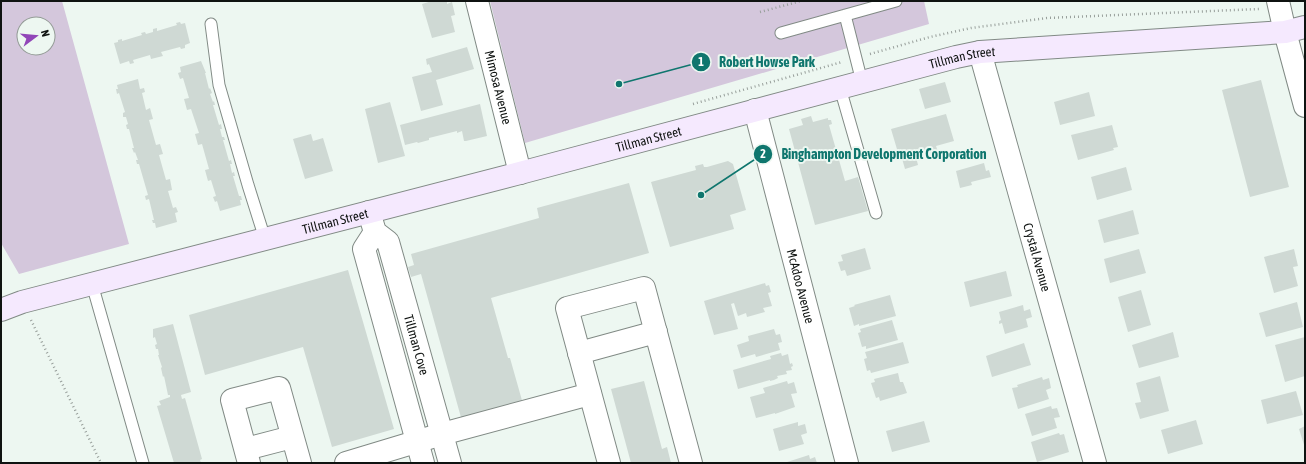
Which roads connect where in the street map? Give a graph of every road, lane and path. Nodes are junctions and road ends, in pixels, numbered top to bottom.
1 (478, 1) edge
2 (801, 1) edge
3 (896, 1) edge
4 (1278, 1) edge
5 (760, 12) dead end
6 (845, 15) junction
7 (212, 24) dead end
8 (1295, 29) edge
9 (781, 33) dead end
10 (980, 52) junction
11 (862, 82) junction
12 (840, 88) junction
13 (1305, 106) edge
14 (755, 110) junction
15 (520, 173) junction
16 (876, 213) dead end
17 (372, 222) junction
18 (265, 239) junction
19 (92, 284) junction
20 (22, 302) junction
21 (1, 310) edge
22 (656, 332) junction
23 (579, 353) junction
24 (426, 375) junction
25 (401, 382) junction
26 (590, 394) junction
27 (442, 434) junction
28 (292, 437) junction
29 (417, 442) junction
30 (248, 456) edge
31 (101, 463) edge
32 (143, 463) edge
33 (300, 463) edge
34 (346, 463) edge
35 (423, 463) edge
36 (450, 463) edge
37 (609, 463) edge
38 (691, 463) edge
39 (847, 463) edge
40 (1095, 463) edge

1 - 15 street, Mimosa Avenue
2 - 5 path
3 - 6 lane
4 - 8 street
6 - 9 lane
6 - 11 lane
7 - 18 lane
8 - 10 main road, Tillman Street
8 - 13 street
10 - 11 main road, Tillman Street
10 - 40 street, Crystal Avenue
11 - 12 main road, Tillman Street
12 - 14 main road, Tillman Street
12 - 16 lane
14 - 15 main road, Tillman Street
14 - 39 street, McAdoo Avenue
15 - 17 main road, Tillman Street
17 - 18 main road, Tillman Street
17 - 24 street, Tillman Cove
17 - 25 street, Tillman Cove
18 - 19 main road, Tillman Street
19 - 20 main road, Tillman Street
19 - 32 lane
20 - 21 main road, Tillman Street
20 - 31 path
22 - 23 street
22 - 23 street
22 - 38 street
23 - 26 street
24 - 25 street
24 - 27 street, Tillman Cove
25 - 29 street, Tillman Cove
26 - 27 street
26 - 37 street
27 - 29 street
27 - 36 street, Tillman Cove
28 - 30 street
28 - 30 street
28 - 33 street
29 - 34 street
29 - 35 street, Tillman Cove

